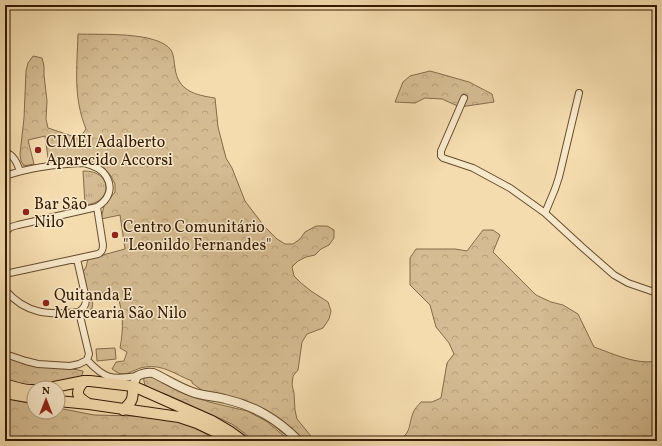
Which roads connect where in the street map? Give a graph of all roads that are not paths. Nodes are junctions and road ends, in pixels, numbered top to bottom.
1 (579, 93) dead end
2 (464, 98) dead end
3 (5, 152) edge
4 (20, 171) junction
5 (5, 176) edge
6 (97, 207) junction
7 (545, 213) junction
8 (5, 232) edge
9 (77, 259) junction
10 (5, 274) edge
11 (5, 290) edge
12 (657, 293) edge
13 (79, 312) junction
14 (5, 354) edge
15 (87, 360) junction
16 (137, 376) junction
17 (84, 381) junction
18 (5, 384) edge
19 (66, 385) edge
20 (133, 386) junction
21 (26, 390) edge
22 (5, 393) edge
23 (26, 397) edge
24 (66, 402) edge
25 (89, 404) junction
26 (123, 410) junction
27 (231, 441) edge
28 (243, 441) edge
29 (299, 441) edge

1 - 7 street
2 - 7 street
3 - 4 street
4 - 5 street
4 - 6 street
6 - 8 street
6 - 9 street
7 - 12 street
9 - 10 street
9 - 13 street
11 - 13 street
13 - 15 street
14 - 15 street
15 - 16 street
16 - 20 street
16 - 29 street
17 - 19 main road
17 - 20 main road
17 - 25 main road
18 - 21 main road
20 - 26 main road
20 - 28 main road
22 - 23 main road
24 - 25 main road
25 - 26 main road
26 - 27 main road

